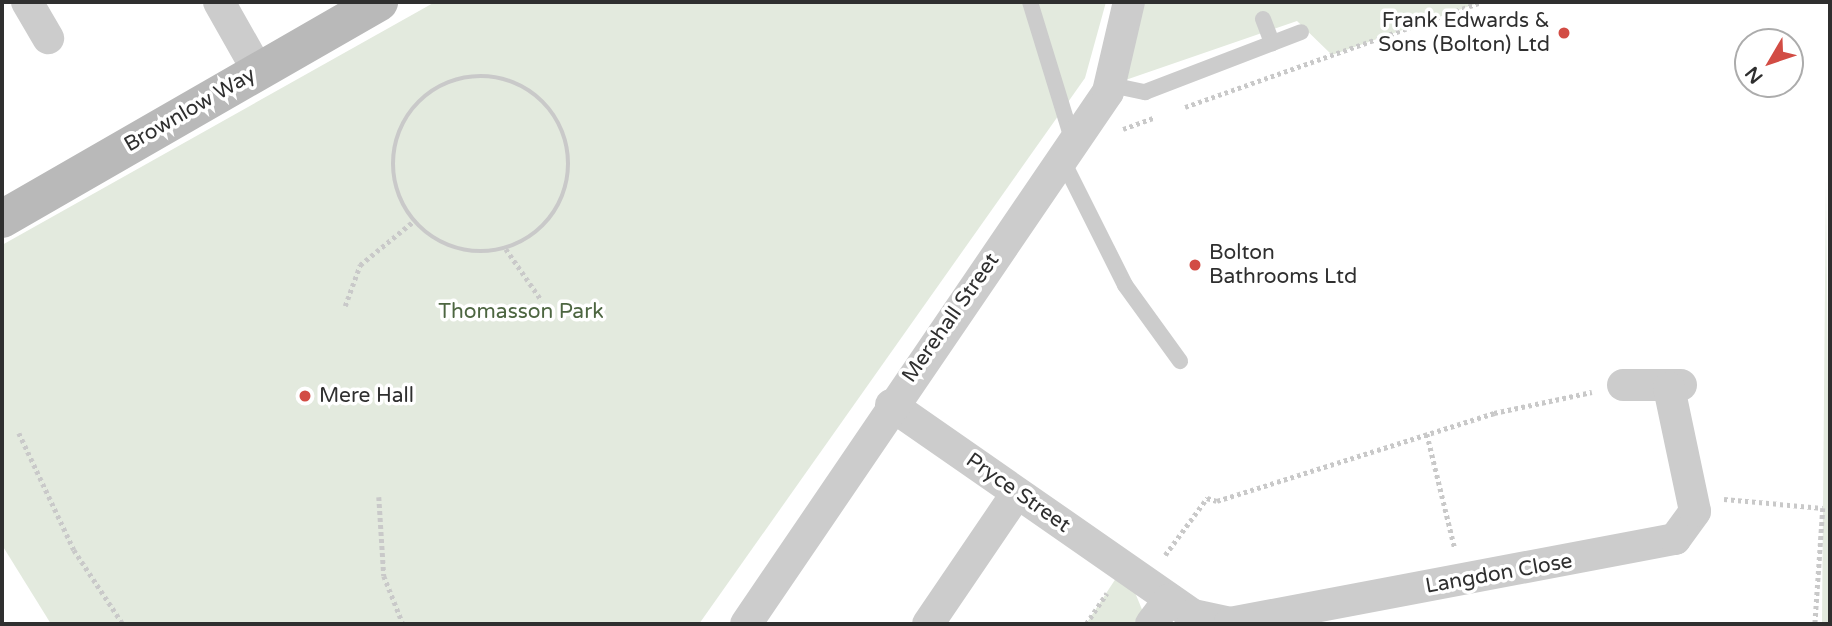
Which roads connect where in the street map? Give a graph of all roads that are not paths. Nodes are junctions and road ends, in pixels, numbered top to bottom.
1 (27, 2) edge
2 (219, 2) edge
3 (379, 2) edge
4 (1030, 2) edge
5 (1129, 2) edge
6 (1263, 19) dead end
7 (1301, 32) dead end
8 (48, 38) dead end
9 (1272, 43) junction
10 (258, 71) junction
11 (1111, 85) junction
12 (1074, 141) junction
13 (2, 219) edge
14 (1180, 361) dead end
15 (1623, 385) road end
16 (891, 405) junction
17 (1017, 492) junction
18 (1158, 590) junction
19 (746, 624) edge
20 (928, 624) edge
21 (1151, 624) edge

1 - 8 street
2 - 10 street
3 - 10 street, Brownlow Way
4 - 12 lane
5 - 11 street, Merehall Street
6 - 9 lane
7 - 9 lane
9 - 11 lane
10 - 13 street, Brownlow Way
11 - 12 street, Merehall Street
12 - 14 lane
12 - 16 street, Merehall Street
15 - 18 street, Langdon Close
16 - 17 street, Pryce Street
16 - 19 street, Merehall Street
17 - 18 street, Pryce Street
17 - 20 street
18 - 21 street

